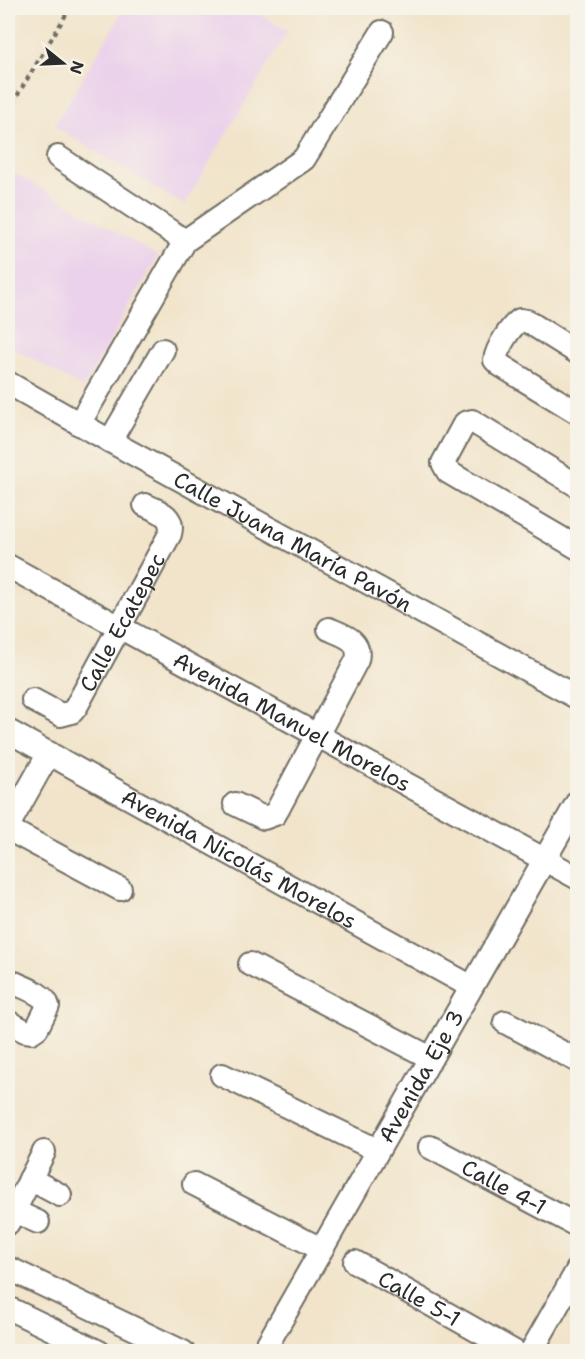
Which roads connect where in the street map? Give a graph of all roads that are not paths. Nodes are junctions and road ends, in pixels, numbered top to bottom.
1 (382, 32) dead end
2 (58, 157) dead end
3 (185, 241) junction
4 (164, 350) dead end
5 (578, 353) edge
6 (8, 383) edge
7 (578, 413) edge
8 (80, 424) junction
9 (110, 441) junction
10 (578, 486) edge
11 (145, 505) dead end
12 (578, 548) edge
13 (8, 566) edge
14 (120, 627) junction
15 (329, 629) dead end
16 (578, 698) edge
17 (33, 700) dead end
18 (8, 731) edge
19 (316, 735) junction
20 (49, 753) junction
21 (578, 801) edge
22 (235, 804) dead end
23 (8, 828) edge
24 (544, 860) junction
25 (578, 878) edge
26 (120, 889) dead end
27 (250, 964) dead end
28 (8, 980) edge
29 (470, 986) junction
30 (8, 1022) edge
31 (505, 1022) dead end
32 (431, 1058) junction
33 (578, 1061) edge
34 (222, 1075) dead end
35 (430, 1146) dead end
36 (377, 1150) junction
37 (44, 1152) dead end
38 (30, 1179) junction
39 (194, 1184) dead end
40 (60, 1195) dead end
41 (11, 1217) edge
42 (38, 1222) dead end
43 (578, 1226) edge
44 (321, 1249) junction
45 (356, 1262) dead end
46 (8, 1268) edge
47 (578, 1269) edge
48 (8, 1308) edge
49 (99, 1352) edge
50 (183, 1352) edge
51 (263, 1352) edge
52 (515, 1352) edge
53 (531, 1352) edge

1 - 3 street
2 - 3 street
3 - 8 street
4 - 9 street
5 - 7 street
6 - 8 street, Calle Juana María Pavón
8 - 9 street, Calle Juana María Pavón
9 - 16 street, Calle Juana María Pavón
10 - 12 street
11 - 14 street, Calle Ecatepec
13 - 14 street, Avenida Manuel Morelos
14 - 17 street, Calle Ecatepec
14 - 19 street, Avenida Manuel Morelos
15 - 19 street
18 - 20 street, Avenida Nicolás Morelos
19 - 22 street
19 - 24 street, Avenida Manuel Morelos
20 - 23 street
20 - 29 street, Avenida Nicolás Morelos
21 - 24 street, Avenida Eje 3
23 - 26 street
24 - 25 street, Avenida Manuel Morelos
24 - 29 street, Avenida Eje 3
27 - 32 street
28 - 30 street
29 - 32 street, Avenida Eje 3
31 - 33 street
32 - 36 street, Avenida Eje 3
34 - 36 street
35 - 43 street, Calle 4-1
36 - 44 street, Avenida Eje 3
37 - 38 street
38 - 40 street
38 - 41 street
39 - 44 street
41 - 42 street
44 - 51 street, Avenida Eje 3
45 - 52 street, Calle 5-1
46 - 50 street
47 - 53 street
48 - 49 street

